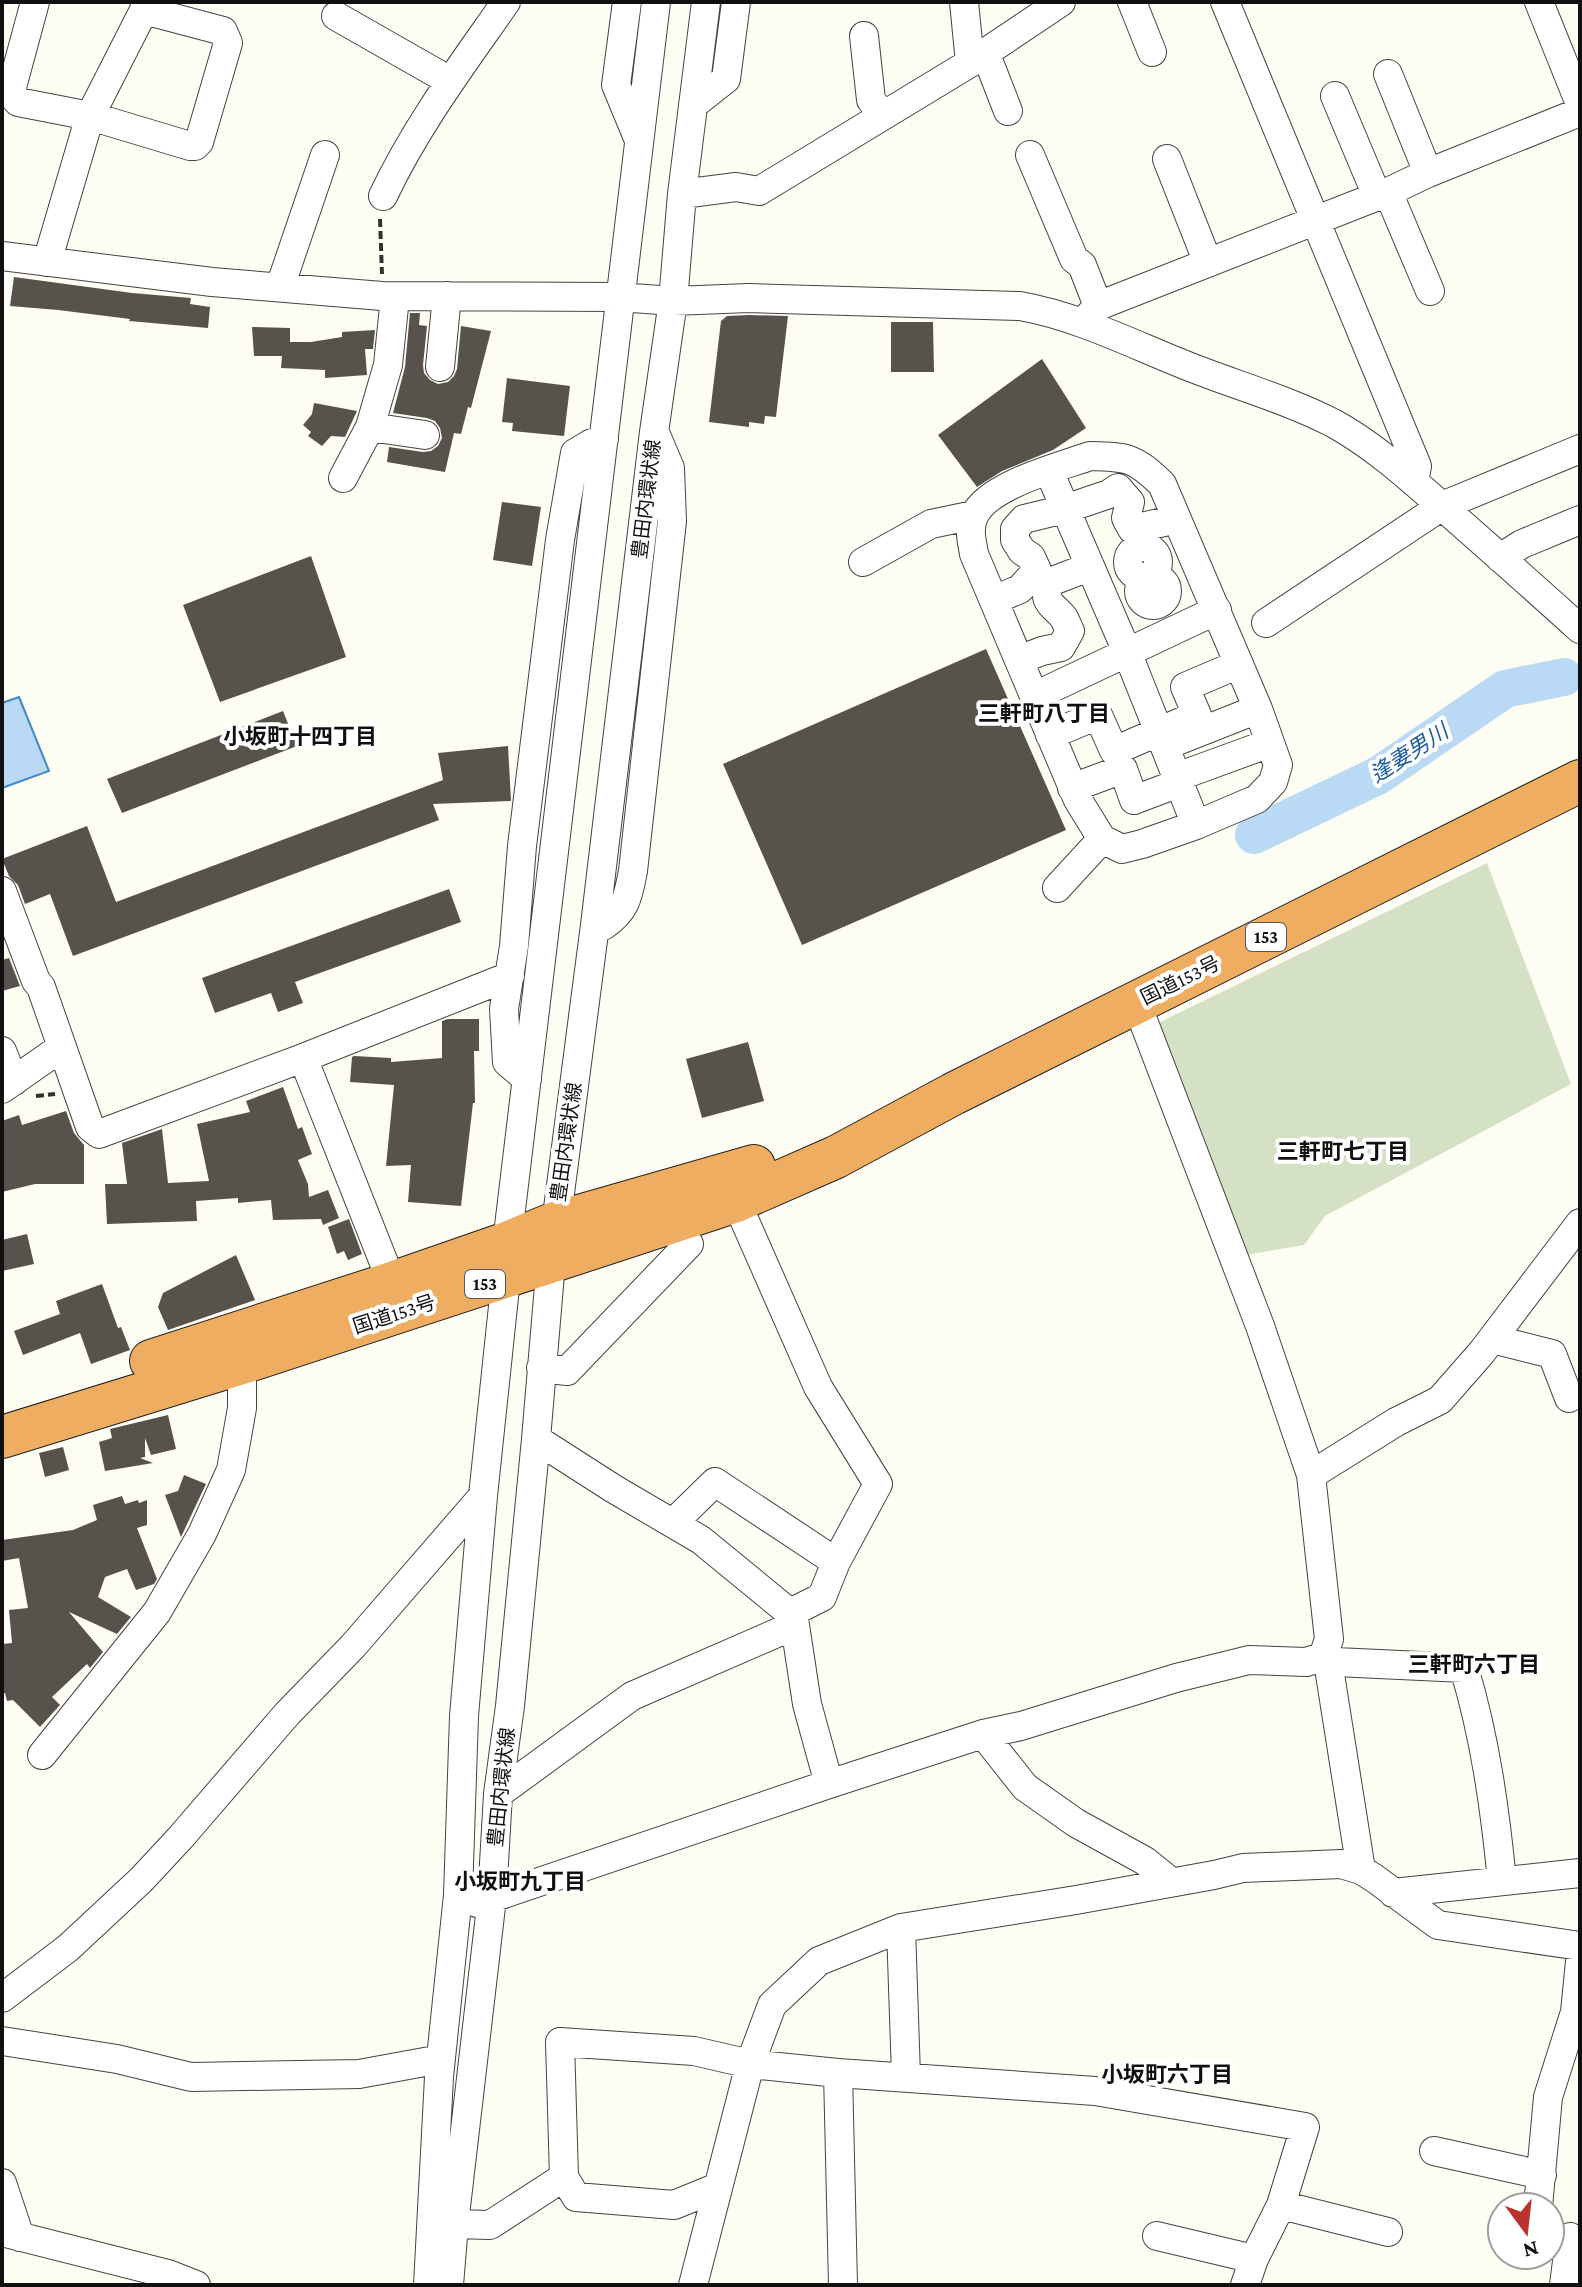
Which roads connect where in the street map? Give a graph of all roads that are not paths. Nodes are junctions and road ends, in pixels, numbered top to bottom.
1 (35, 2) edge
2 (506, 2) edge
3 (627, 2) edge
4 (656, 2) edge
5 (706, 2) edge
6 (736, 2) edge
7 (964, 2) edge
8 (1061, 2) edge
9 (1132, 2) edge
10 (1225, 2) edge
11 (1539, 2) edge
12 (145, 6) edge
13 (336, 16) dead end
14 (864, 36) dead end
15 (1152, 52) dead end
16 (977, 57) junction
17 (1388, 74) dead end
18 (450, 81) junction
19 (1335, 96) dead end
20 (1580, 104) edge
21 (693, 105) junction
22 (1008, 111) dead end
23 (1580, 112) edge
24 (883, 115) junction
25 (90, 116) junction
26 (639, 138) junction
27 (325, 155) dead end
28 (1030, 155) dead end
29 (1167, 159) dead end
30 (1428, 173) junction
31 (682, 194) junction
32 (1382, 194) junction
33 (383, 196) road end
34 (1316, 220) junction
35 (2, 256) edge
36 (47, 262) junction
37 (1208, 263) junction
38 (280, 287) junction
39 (1430, 291) dead end
40 (447, 296) junction
41 (389, 297) junction
42 (619, 297) junction
43 (673, 301) junction
44 (1090, 315) junction
45 (440, 367) dead end
46 (370, 427) junction
47 (654, 432) junction
48 (425, 435) dead end
49 (604, 439) junction
50 (1580, 449) edge
51 (1049, 471) junction
52 (343, 478) dead end
53 (1414, 482) junction
54 (1442, 506) junction
55 (1065, 509) junction
56 (974, 515) junction
57 (1580, 520) edge
58 (1164, 522) dead end
59 (1500, 558) junction
60 (863, 562) dead end
61 (1093, 576) junction
62 (994, 600) junction
63 (1217, 610) junction
64 (1266, 623) dead end
65 (1580, 629) edge
66 (1171, 631) junction
67 (1127, 652) junction
68 (1019, 660) junction
69 (1239, 664) junction
70 (1035, 696) junction
71 (1258, 709) junction
72 (1050, 735) junction
73 (1162, 739) junction
74 (1270, 743) junction
75 (1220, 752) junction
76 (1178, 780) junction
77 (1580, 781) edge
78 (1072, 788) junction
79 (1196, 825) junction
80 (1102, 839) junction
81 (1057, 888) dead end
82 (2, 891) edge
83 (595, 925) junction
84 (510, 976) junction
85 (1136, 1002) junction
86 (62, 1047) junction
87 (2, 1051) edge
88 (303, 1058) junction
89 (527, 1079) junction
90 (16, 1089) edge
91 (953, 1094) junction
92 (736, 1201) junction
93 (1580, 1223) edge
94 (553, 1243) junction
95 (689, 1244) dead end
96 (507, 1260) junction
97 (392, 1283) junction
98 (1492, 1339) junction
99 (242, 1363) junction
100 (541, 1368) junction
101 (1569, 1398) dead end
102 (2, 1410) edge
103 (2, 1437) edge
104 (536, 1439) junction
105 (1311, 1475) junction
106 (483, 1496) junction
107 (673, 1523) junction
108 (836, 1562) junction
109 (792, 1619) junction
110 (1323, 1657) junction
111 (983, 1734) junction
112 (42, 1755) dead end
113 (829, 1784) junction
114 (498, 1794) junction
115 (1361, 1870) junction
116 (1580, 1873) edge
117 (1502, 1881) junction
118 (1171, 1882) junction
119 (1393, 1893) junction
120 (492, 1898) junction
121 (456, 1910) junction
122 (901, 1928) junction
123 (1580, 1946) edge
124 (1580, 1961) edge
125 (2, 1998) edge
126 (2, 2041) edge
127 (441, 2059) junction
128 (750, 2064) junction
129 (838, 2073) junction
130 (906, 2076) junction
131 (1434, 2151) dead end
132 (1542, 2175) junction
133 (564, 2177) junction
134 (2, 2183) edge
135 (718, 2187) junction
136 (1540, 2191) edge
137 (1281, 2205) junction
138 (454, 2224) junction
139 (1388, 2232) dead end
140 (11, 2235) edge
141 (1157, 2236) dead end
142 (1567, 2237) edge
143 (1250, 2272) edge
144 (196, 2285) edge
145 (428, 2285) edge
146 (449, 2285) edge
147 (693, 2285) edge
148 (843, 2285) edge
149 (1564, 2285) edge

1 - 25 street
2 - 18 street
3 - 26 street
4 - 26 street, 豊田内環状線
5 - 21 street, 豊田内環状線
6 - 21 street
7 - 16 street
8 - 16 street
9 - 15 street
10 - 34 street
11 - 20 street
12 - 25 street
12 - 25 street
13 - 18 street
14 - 24 street
16 - 22 street
16 - 24 street
17 - 30 street
18 - 33 street
19 - 32 street
21 - 31 street, 豊田内環状線
23 - 30 street
24 - 31 street
25 - 36 street
26 - 42 street, 豊田内環状線
27 - 38 street
28 - 44 street
29 - 37 street
30 - 32 street
31 - 43 street, 豊田内環状線
32 - 34 street
32 - 39 street
34 - 37 street
34 - 53 street
35 - 36 street
36 - 38 street
37 - 44 street
38 - 41 street
40 - 41 street
40 - 42 street
40 - 45 street
41 - 46 street
42 - 43 street
42 - 49 street, 豊田内環状線
43 - 44 street
43 - 47 street, 豊田内環状線
44 - 53 street
46 - 48 street
46 - 52 street
47 - 83 street, 豊田内環状線
47 - 83 street
49 - 84 street
49 - 89 street, 豊田内環状線
50 - 54 street
51 - 55 street
51 - 56 street
51 - 63 street
53 - 54 street
54 - 59 street
54 - 64 street
55 - 58 street
55 - 61 street
55 - 62 street
56 - 60 street
56 - 62 street
57 - 59 street
59 - 65 street
61 - 66 street
61 - 67 street
61 - 68 street
62 - 68 street
63 - 66 street
63 - 69 street
66 - 67 street
67 - 70 street
67 - 73 street
68 - 70 street
69 - 71 street
69 - 73 street
70 - 72 street
71 - 74 street
71 - 75 street
72 - 73 street
72 - 78 street
73 - 75 street
73 - 76 street
74 - 75 street
74 - 79 street
75 - 76 street
76 - 78 street
76 - 79 street
77 - 85 highway, 国道153号 / 153
78 - 80 street
79 - 80 street
80 - 81 street
82 - 86 street
83 - 94 street, 豊田内環状線
84 - 88 street
84 - 89 street
85 - 91 highway, 国道153号 / 153
85 - 105 street
86 - 88 street
86 - 90 street
87 - 90 street
88 - 97 street
89 - 96 street, 豊田内環状線
91 - 92 highway, 国道153号 / 153
91 - 94 highway, 国道153号 / 153
92 - 94 highway, 国道153号 / 153
92 - 108 street
93 - 98 street
94 - 96 highway, 国道153号 / 153
94 - 100 street, 豊田内環状線
95 - 100 street
96 - 97 highway, 国道153号 / 153
96 - 99 highway, 国道153号 / 153
96 - 106 street, 豊田内環状線
97 - 102 highway, 国道153号 / 153
98 - 101 street
98 - 105 street
99 - 103 highway, 国道153号 / 153
99 - 112 street
100 - 104 street, 豊田内環状線
104 - 107 street
104 - 114 street, 豊田内環状線
105 - 110 street
106 - 121 street, 豊田内環状線
106 - 125 street
107 - 108 street
107 - 109 street
108 - 109 street
109 - 113 street
109 - 114 street
110 - 111 street
110 - 115 street
110 - 117 street
111 - 113 street
111 - 118 street
113 - 120 street
114 - 120 street, 豊田内環状線
115 - 118 street
115 - 119 street
116 - 117 street
117 - 119 street
118 - 122 street
119 - 123 street
120 - 121 street
120 - 138 street, 豊田内環状線
121 - 127 street, 豊田内環状線
122 - 128 street
122 - 130 street
124 - 132 street
126 - 127 street
127 - 145 street, 豊田内環状線
128 - 129 street
128 - 133 street
128 - 135 street
129 - 130 street
129 - 148 street
130 - 137 street
131 - 132 street
132 - 136 street
133 - 135 street
133 - 138 street
134 - 140 street
135 - 147 street
137 - 139 street
137 - 143 street
138 - 146 street, 豊田内環状線
140 - 144 street
141 - 143 street
142 - 149 street

